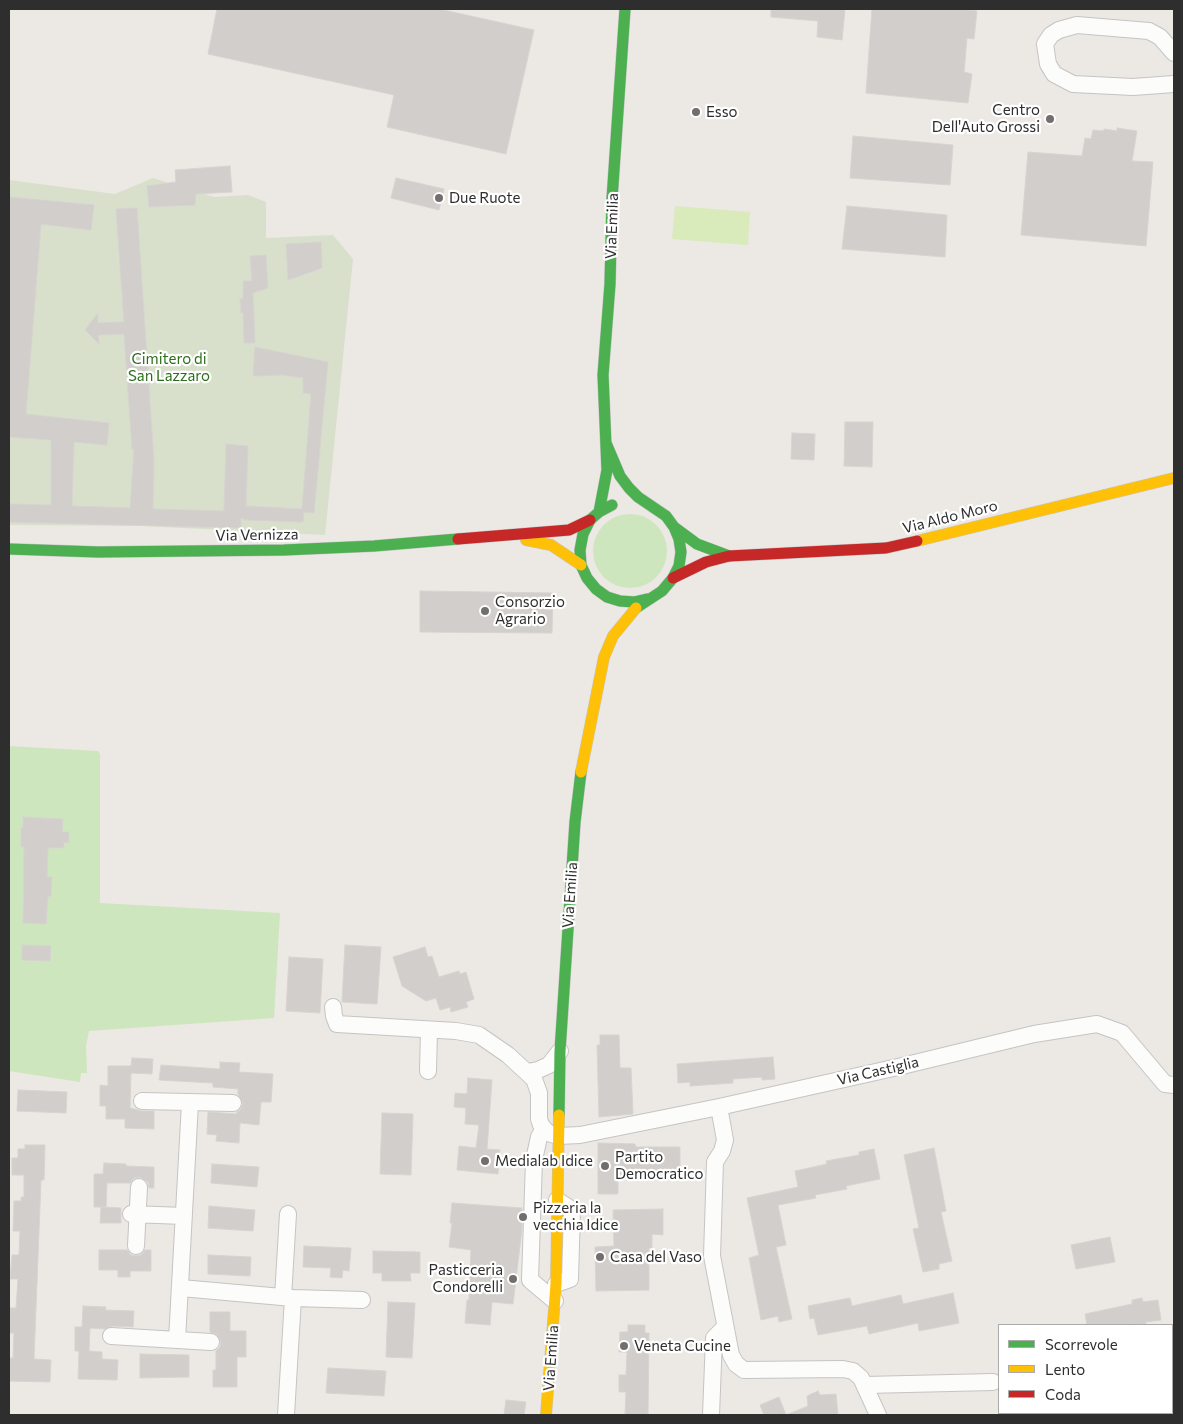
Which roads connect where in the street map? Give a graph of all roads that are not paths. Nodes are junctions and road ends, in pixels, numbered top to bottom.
1 (625, 9) edge
2 (1174, 53) edge
3 (1174, 84) edge
4 (606, 443) junction
5 (1174, 478) edge
6 (656, 508) junction
7 (599, 512) junction
8 (590, 520) junction
9 (674, 526) junction
10 (505, 536) junction
11 (9, 549) edge
12 (729, 556) junction
13 (582, 565) junction
14 (673, 578) junction
15 (596, 589) junction
16 (648, 599) junction
17 (601, 603) dead end
18 (604, 628) dead end
19 (604, 657) junction
20 (333, 1008) dead end
21 (429, 1030) junction
22 (560, 1051) junction
23 (428, 1071) dead end
24 (527, 1072) junction
25 (1174, 1085) edge
26 (142, 1101) dead end
27 (190, 1103) junction
28 (233, 1103) dead end
29 (719, 1107) junction
30 (543, 1130) junction
31 (558, 1136) junction
32 (139, 1188) dead end
33 (557, 1200) joint
34 (134, 1214) junction
35 (288, 1214) dead end
36 (184, 1216) junction
37 (136, 1246) dead end
38 (556, 1284) joint
39 (181, 1288) junction
40 (288, 1297) junction
41 (362, 1300) dead end
42 (555, 1301) junction
43 (725, 1327) junction
44 (110, 1336) dead end
45 (177, 1340) junction
46 (211, 1342) dead end
47 (994, 1382) dead end
48 (865, 1385) junction
49 (286, 1415) edge
50 (546, 1415) edge
51 (711, 1415) edge
52 (878, 1415) edge

1 - 4 main road, Via Emilia
2 - 3 street
4 - 6 main road, Via Emilia
4 - 7 main road, Via Emilia
5 - 12 main road, Via Aldo Moro
6 - 7 main road
6 - 9 main road, Via Emilia
7 - 8 main road
8 - 10 main road, Via Vernizza
8 - 13 main road
9 - 12 main road, Via Aldo Moro
9 - 14 main road, Via Emilia
10 - 11 main road, Via Vernizza
10 - 13 main road, Via Vernizza
12 - 14 main road, Via Aldo Moro
13 - 15 main road
14 - 16 main road, Via Emilia
15 - 16 main road
15 - 17 main road
16 - 19 main road, Via Emilia
18 - 19 main road, Via Emilia
19 - 22 main road, Via Emilia
20 - 21 street
21 - 23 street
21 - 24 street
22 - 24 street
22 - 31 main road, Via Emilia
24 - 30 street
25 - 29 street, Via Castiglia
26 - 27 street
27 - 28 street
27 - 36 street
29 - 31 street, Via Castiglia
29 - 43 street
30 - 31 street
30 - 42 street
31 - 33 main road, Via Emilia
32 - 34 street
33 - 38 street, Via Emilia
34 - 36 street
34 - 37 street
35 - 40 street
36 - 39 street
38 - 42 main road, Via Emilia
39 - 40 street
39 - 45 street
40 - 41 street
40 - 49 street
42 - 50 main road, Via Emilia
43 - 48 street
43 - 51 street
44 - 45 street
45 - 46 street
47 - 48 street
48 - 52 street

